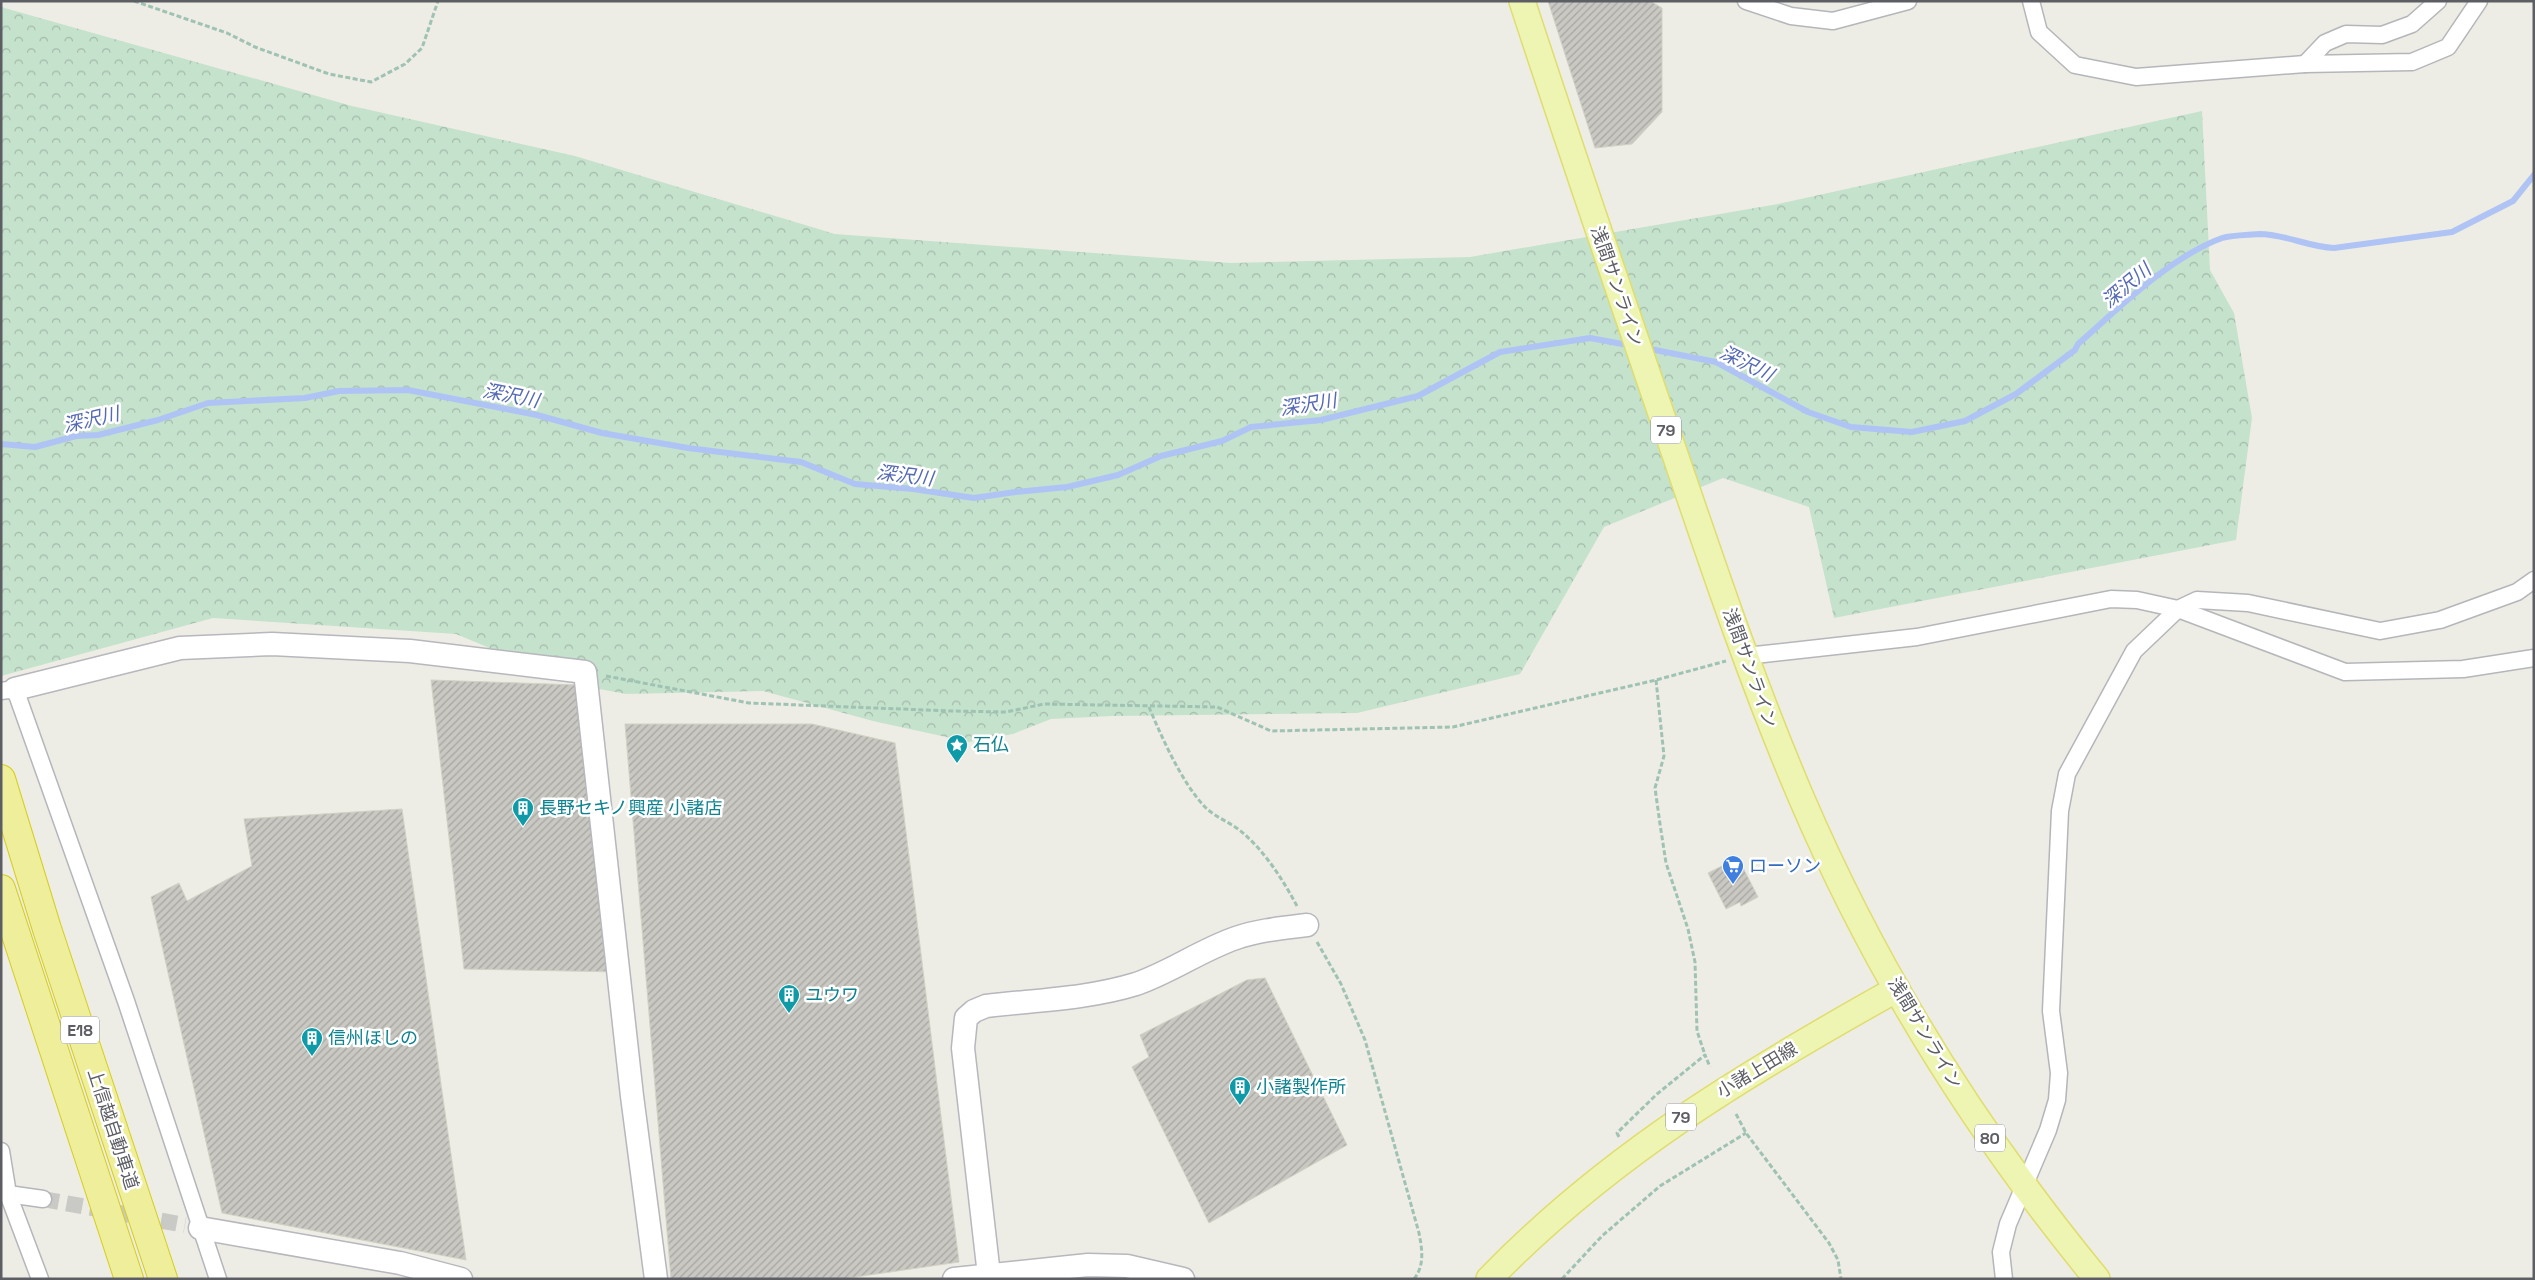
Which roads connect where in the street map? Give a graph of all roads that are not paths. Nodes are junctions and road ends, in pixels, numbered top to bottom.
1 (1522, 1) edge
2 (1746, 1) edge
3 (1908, 1) edge
4 (2031, 1) edge
5 (2438, 1) edge
6 (2479, 1) edge
7 (2305, 64) junction
8 (2534, 580) edge
9 (2178, 609) junction
10 (1746, 656) junction
11 (2534, 658) edge
12 (8, 690) edge
13 (1, 779) edge
14 (1, 889) edge
15 (1307, 925) road end
16 (1897, 989) junction
17 (1, 1151) edge
18 (2024, 1186) junction
19 (8, 1194) junction
20 (43, 1198) tunnel mouth
21 (192, 1227) junction
22 (989, 1275) junction
23 (40, 1279) edge
24 (129, 1279) edge
25 (163, 1279) edge
26 (218, 1279) edge
27 (461, 1279) edge
28 (656, 1279) edge
29 (954, 1279) edge
30 (1183, 1279) edge
31 (1488, 1279) edge
32 (2004, 1279) edge
33 (2097, 1279) edge

1 - 10 main road, 浅間サンライン / 79
2 - 3 street
4 - 7 street
5 - 7 street
6 - 7 street
8 - 9 street
9 - 10 street
9 - 11 street
9 - 18 street
10 - 16 main road, 浅間サンライン / 79
12 - 21 street
12 - 28 street
13 - 25 highway, 上信越自動車道 / E18
14 - 24 highway, 上信越自動車道 / E18
15 - 22 street
16 - 18 main road, 浅間サンライン / 80
16 - 31 main road, 小諸上田線 / 79
17 - 19 street
18 - 32 street
18 - 33 main road, 浅間サンライン / 80
19 - 20 street
19 - 23 street
21 - 26 street
21 - 27 street
22 - 29 street
22 - 30 street

